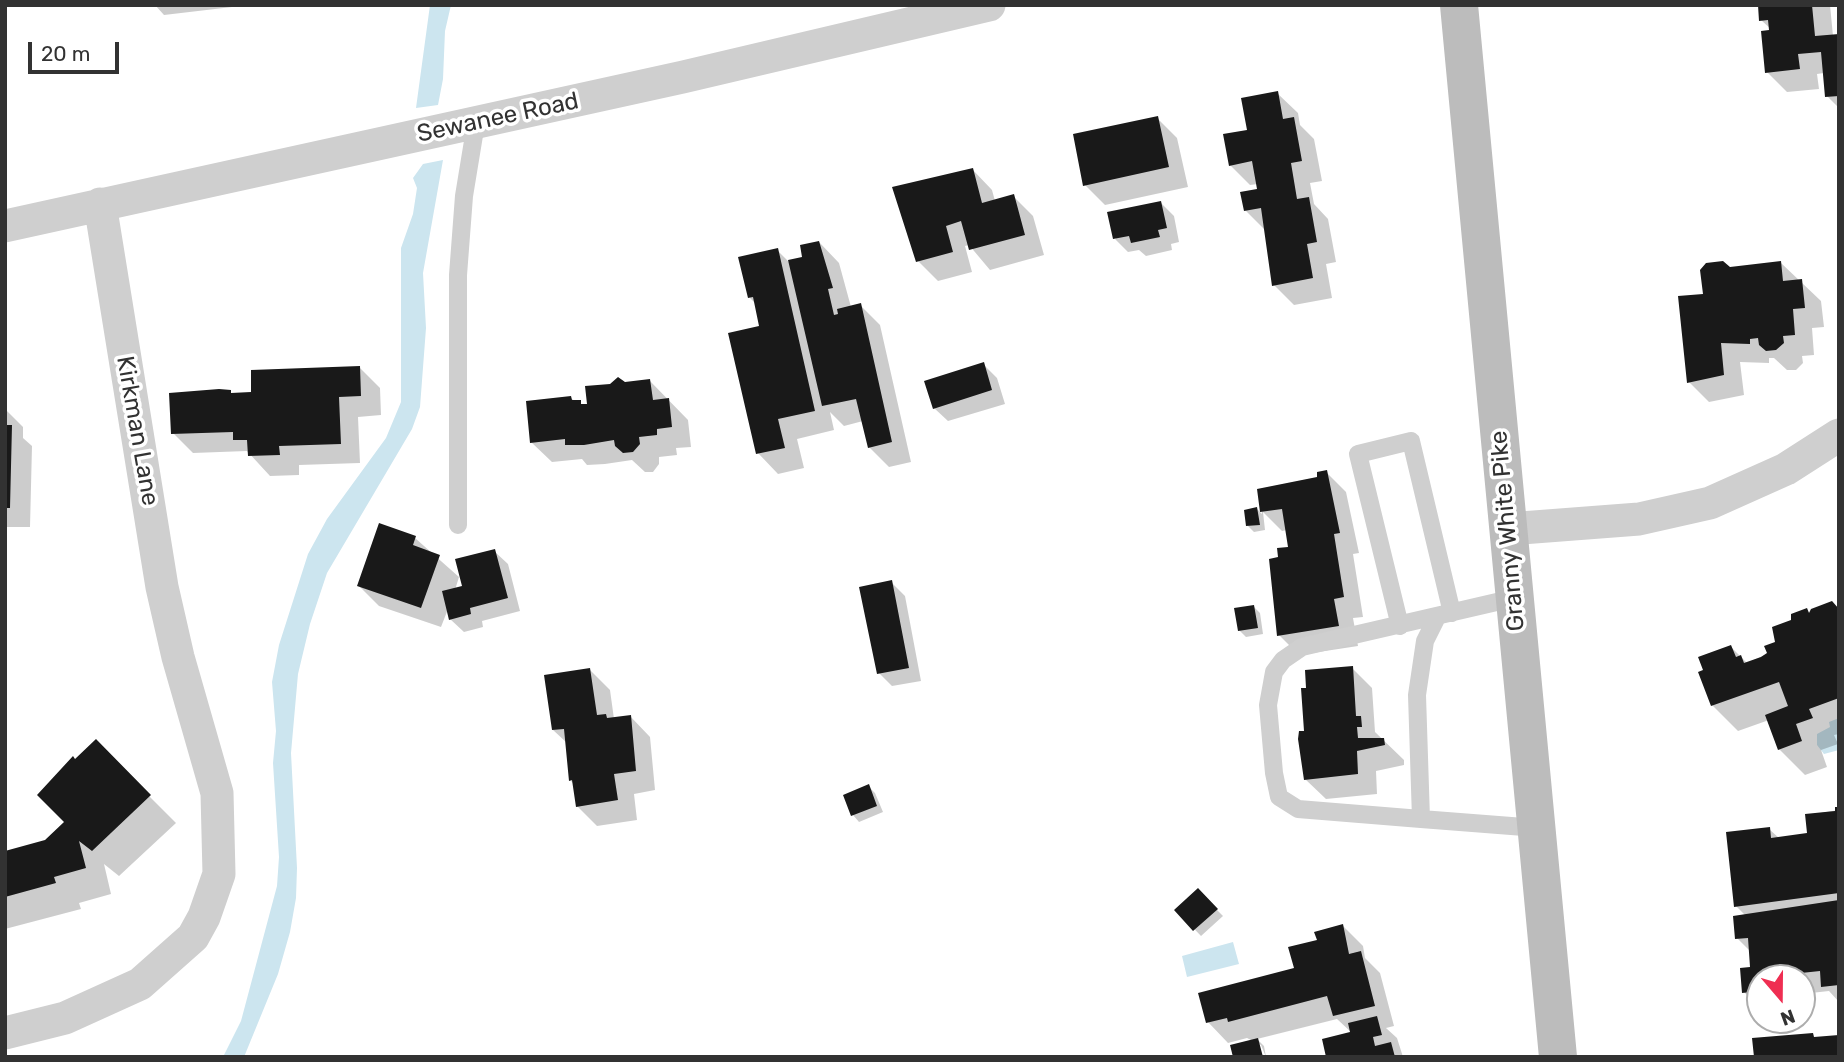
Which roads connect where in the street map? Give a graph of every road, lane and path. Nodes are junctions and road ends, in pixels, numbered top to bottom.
1 (989, 5) edge
2 (1459, 5) edge
3 (476, 122) junction
4 (100, 204) junction
5 (5, 226) edge
6 (1839, 435) edge
7 (458, 525) dead end
8 (1508, 529) junction
9 (1514, 598) junction
10 (1445, 615) junction
11 (1400, 625) junction
12 (1421, 819) junction
13 (1537, 828) junction
14 (5, 1033) edge
15 (1558, 1057) edge

1 - 3 street, Sewanee Road
2 - 8 main road, Granny White Pike
3 - 4 street, Sewanee Road
3 - 7 lane
4 - 5 street, Sewanee Road
4 - 14 street, Kirkman Lane
6 - 8 street
8 - 9 main road, Granny White Pike
9 - 10 lane
9 - 13 main road, Granny White Pike
10 - 11 lane
10 - 11 lane
10 - 12 lane
11 - 12 lane
12 - 13 lane
13 - 15 main road, Granny White Pike

